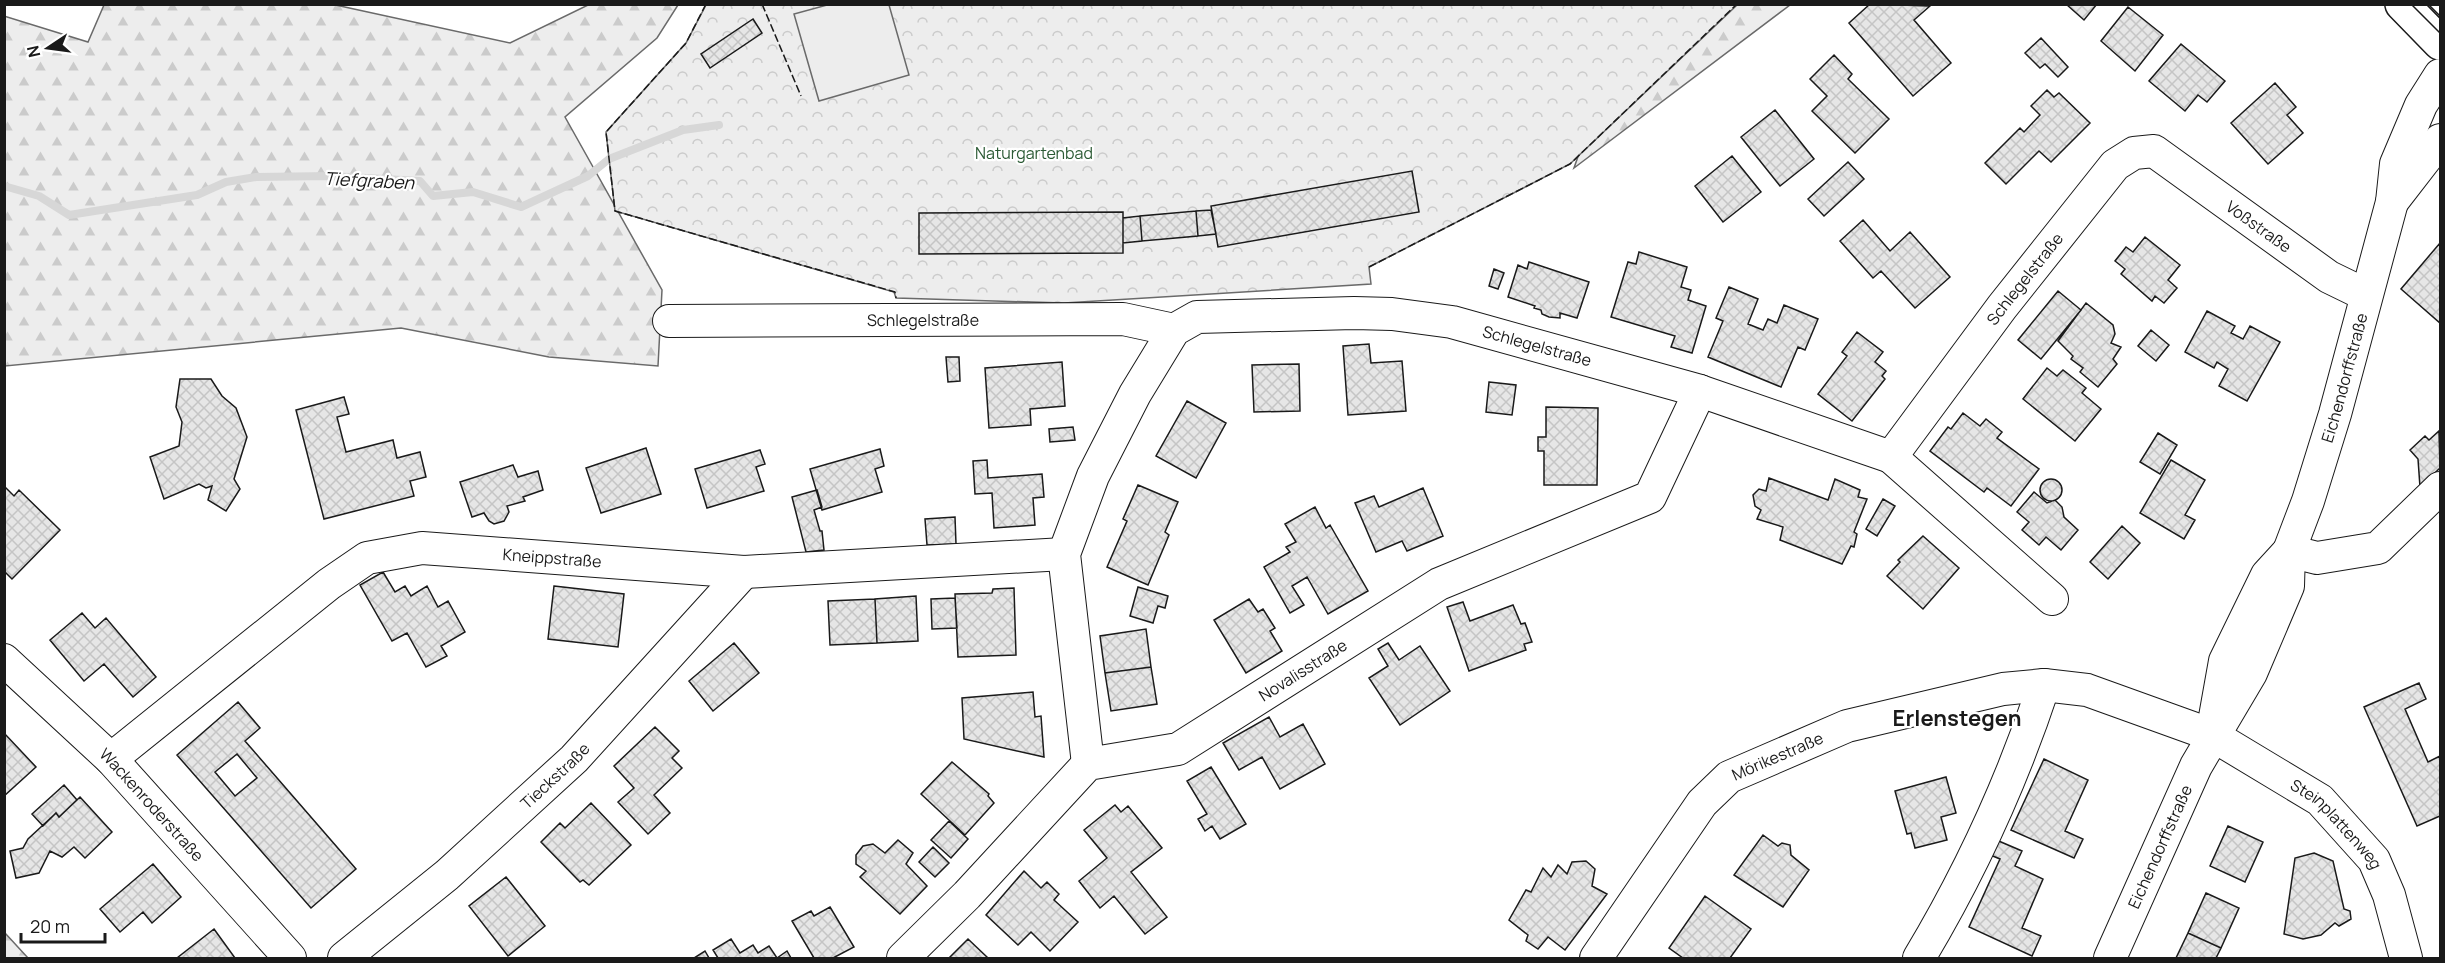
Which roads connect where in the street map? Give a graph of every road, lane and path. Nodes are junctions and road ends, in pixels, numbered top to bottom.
1 (2402, 4) edge
2 (2440, 43) edge
3 (2440, 75) edge
4 (2440, 140) edge
5 (2154, 151) joint
6 (2392, 202) junction
7 (2366, 295) junction
8 (669, 321) dead end
9 (1174, 330) junction
10 (1700, 392) junction
11 (1891, 457) junction
12 (2440, 488) edge
13 (2289, 551) junction
14 (1064, 554) junction
15 (744, 572) junction
16 (2052, 599) dead end
17 (4, 660) edge
18 (2044, 685) junction
19 (2212, 735) junction
20 (111, 759) junction
21 (1088, 764) junction
22 (290, 958) edge
23 (344, 958) edge
24 (903, 958) edge
25 (1596, 958) edge
26 (1919, 958) edge
27 (2110, 958) edge
28 (2406, 958) edge

1 - 2 main road
3 - 6 street, Eichendorffstraße
4 - 6 street, Eichendorffstraße
5 - 7 street, Voßstraße
5 - 11 street, Schlegelstraße
6 - 7 street, Eichendorffstraße
7 - 13 street, Eichendorffstraße
8 - 9 street, Schlegelstraße
9 - 10 street, Schlegelstraße
9 - 14 street
10 - 11 street, Schlegelstraße
10 - 21 street, Novalisstraße
11 - 16 street, Schlegelstraße
12 - 13 street
13 - 19 street, Eichendorffstraße
14 - 15 street, Kneippstraße
14 - 21 street
15 - 20 street, Kneippstraße
15 - 23 street, Tieckstraße
17 - 20 street, Wackenroderstraße
18 - 19 street, Mörikestraße
18 - 25 street, Mörikestraße
18 - 26 street
19 - 27 street, Eichendorffstraße
19 - 28 street, Steinplattenweg
20 - 22 street, Wackenroderstraße
21 - 24 street

